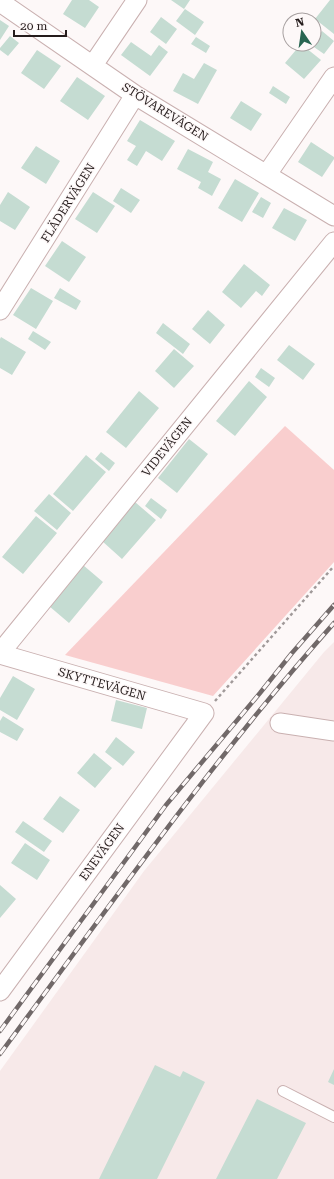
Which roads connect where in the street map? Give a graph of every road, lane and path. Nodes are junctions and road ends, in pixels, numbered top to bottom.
1 (137, 0) edge
2 (0, 2) edge
3 (93, 65) junction
4 (334, 77) edge
5 (135, 95) junction
6 (267, 174) junction
7 (334, 216) edge
8 (334, 242) edge
9 (0, 310) edge
10 (334, 566) edge
11 (0, 654) edge
12 (204, 713) junction
13 (280, 723) dead end
14 (334, 731) edge
15 (0, 991) edge
16 (283, 1091) dead end
17 (334, 1117) edge

1 - 3 street
2 - 3 street, STÖVAREVÄGEN
3 - 5 street, STÖVAREVÄGEN
4 - 6 street
5 - 6 street, STÖVAREVÄGEN
5 - 9 street, FLÄDERVÄGEN
6 - 7 street, STÖVAREVÄGEN
8 - 11 street, VIDEVÄGEN
10 - 12 path
11 - 12 street, SKYTTEVÄGEN
12 - 15 street, ENEVÄGEN
13 - 14 street
16 - 17 lane

